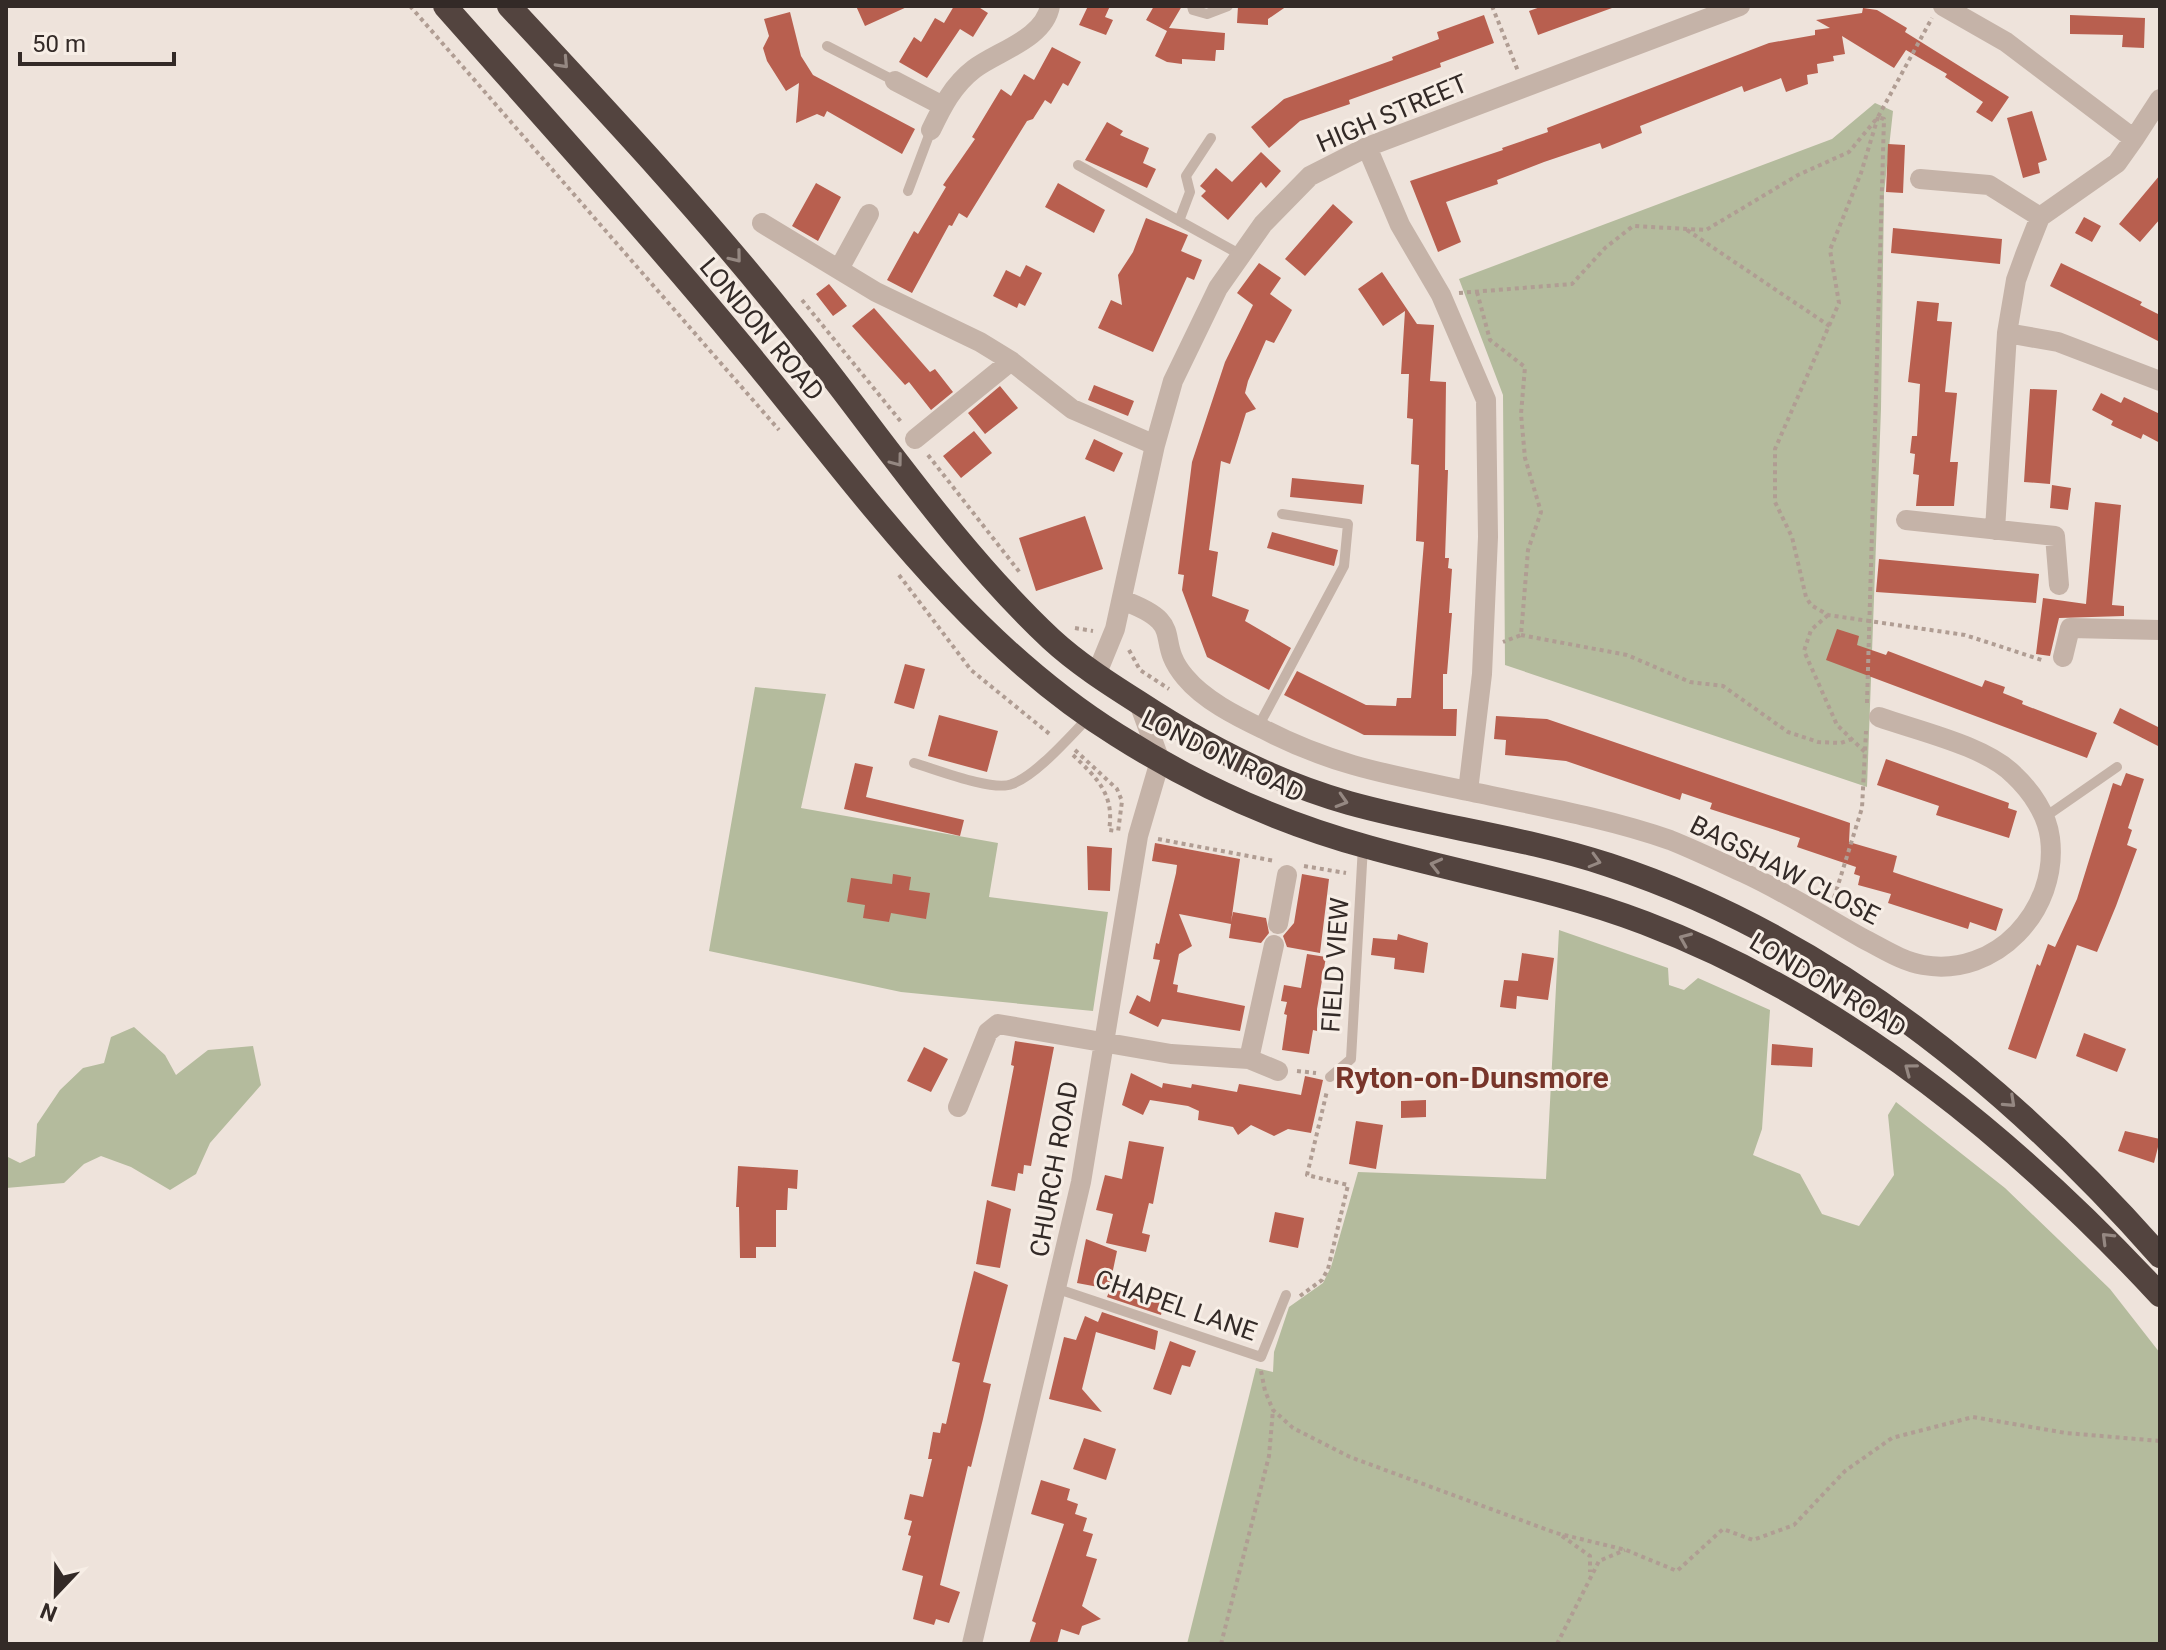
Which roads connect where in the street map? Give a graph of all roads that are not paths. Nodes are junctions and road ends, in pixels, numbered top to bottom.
1 (445, 6) edge
2 (509, 6) edge
3 (1050, 6) edge
4 (1192, 6) edge
5 (1228, 6) edge
6 (1740, 6) edge
7 (1941, 6) edge
8 (827, 46) dead end
9 (895, 81) joint
10 (2160, 99) edge
11 (943, 106) junction
12 (931, 130) joint
13 (1211, 138) dead end
14 (2134, 139) junction
15 (1367, 147) junction
16 (1078, 165) dead end
17 (1920, 179) dead end
18 (908, 191) dead end
19 (869, 214) dead end
20 (2040, 217) junction
21 (1179, 221) junction
22 (762, 223) dead end
23 (1241, 255) junction
24 (839, 269) junction
25 (2007, 333) junction
26 (1011, 361) junction
27 (2160, 381) edge
28 (915, 439) dead end
29 (1155, 445) junction
30 (1282, 514) dead end
31 (1906, 520) dead end
32 (1995, 530) junction
33 (2059, 585) dead end
34 (1122, 600) junction
35 (2160, 630) edge
36 (2063, 657) road end
37 (1097, 673) junction
38 (1139, 703) junction
39 (1871, 716) road end
40 (1089, 717) junction
41 (1258, 727) junction
42 (1160, 761) junction
43 (914, 763) dead end
44 (2117, 767) dead end
45 (1468, 791) junction
46 (2045, 817) junction
47 (1363, 846) junction
48 (1292, 868) road end
49 (1278, 924) dead end
50 (1274, 945) dead end
51 (1102, 1043) junction
52 (1249, 1059) junction
53 (1278, 1071) road end
54 (1326, 1076) road end
55 (958, 1107) dead end
56 (2160, 1256) edge
57 (1058, 1289) junction
58 (1286, 1295) dead end
59 (2160, 1295) edge
60 (972, 1644) edge

1 - 40 highway, LONDON ROAD
2 -> 37 highway, LONDON ROAD
3 - 11 street
4 - 5 lane
6 - 15 street, HIGH STREET
7 - 14 street
8 - 9 lane
9 - 11 street
10 - 14 street
11 - 12 street
12 - 18 lane
13 - 21 lane
14 - 20 street
15 - 23 street, HIGH STREET
15 - 45 street
16 - 21 lane
17 - 20 street
19 - 24 street
20 - 25 street
21 - 23 lane
22 - 24 street
23 - 29 street, HIGH STREET
24 - 26 street
25 - 27 street
25 - 32 street
26 - 28 street
26 - 29 street
29 - 34 street, HIGH STREET
30 - 41 lane
31 - 32 street
32 - 33 street
34 - 37 street, HIGH STREET
34 - 41 street, BAGSHAW CLOSE
35 - 36 street
37 - 38 highway, LONDON ROAD
38 - 42 street
38 -> 56 highway, LONDON ROAD
39 - 46 street, BAGSHAW CLOSE
40 - 42 highway, LONDON ROAD
40 - 43 lane
41 - 45 street, BAGSHAW CLOSE
42 - 47 highway, LONDON ROAD
42 - 51 street, CHURCH ROAD
44 - 46 lane
45 - 46 street, BAGSHAW CLOSE
47 - 54 lane, FIELD VIEW
59 -> 47 highway, LONDON ROAD
48 - 49 street
50 - 52 street
51 - 52 street
51 - 55 street
51 - 57 street, CHURCH ROAD
52 - 53 street
57 - 58 lane, CHAPEL LANE
57 - 60 street, CHURCH ROAD

